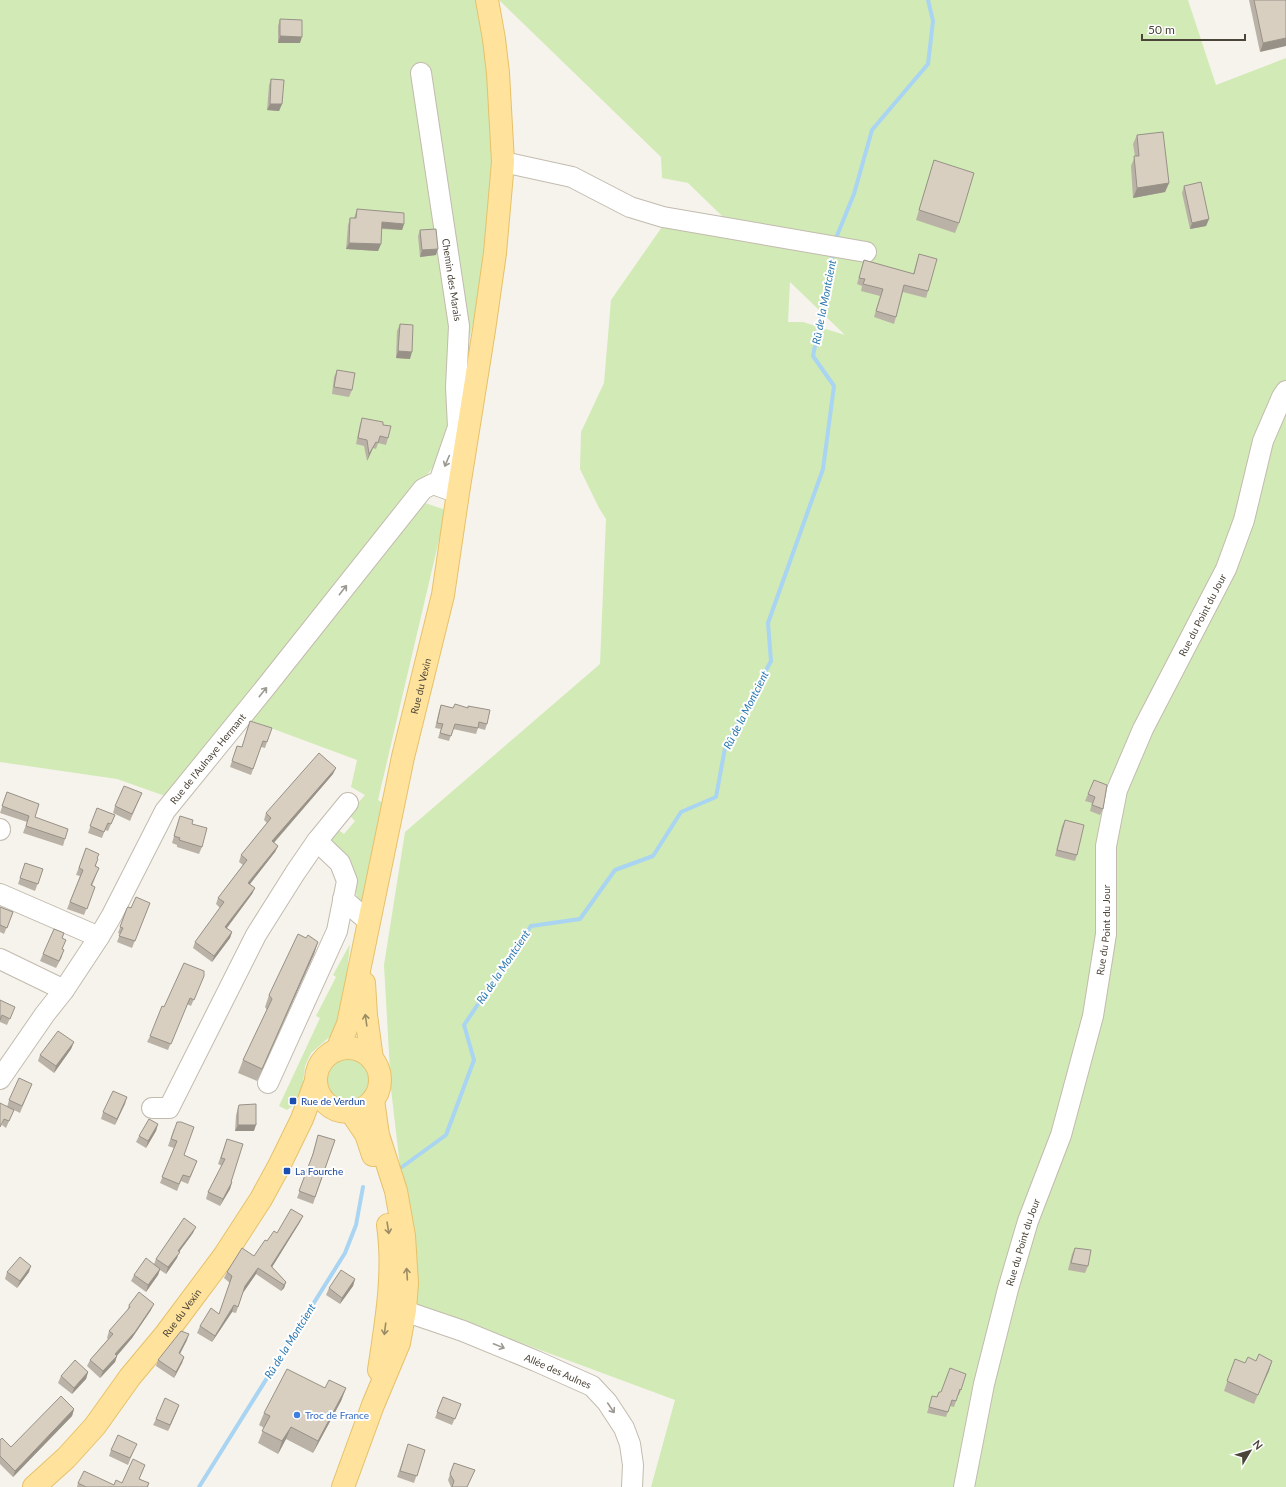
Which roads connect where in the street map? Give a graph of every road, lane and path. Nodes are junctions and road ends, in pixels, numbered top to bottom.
1 (487, 0) edge
2 (421, 73) dead end
3 (503, 162) junction
4 (866, 252) dead end
5 (1286, 391) edge
6 (464, 413) junction
7 (448, 489) junction
8 (348, 802) dead end
9 (317, 841) junction
10 (0, 894) edge
11 (341, 908) junction
12 (99, 937) junction
13 (365, 938) junction
14 (0, 959) edge
15 (64, 990) junction
16 (336, 1050) junction
17 (372, 1059) junction
18 (0, 1079) edge
19 (316, 1081) junction
20 (268, 1083) dead end
21 (373, 1100) junction
22 (152, 1108) dead end
23 (342, 1110) junction
24 (302, 1119) junction
25 (390, 1290) junction
26 (405, 1310) junction
27 (463, 1331) junction
28 (401, 1333) junction
29 (373, 1405) junction
30 (34, 1487) edge
31 (343, 1487) edge
32 (632, 1487) edge
33 (964, 1487) edge

1 - 3 main road, Rue du Vexin
2 - 6 street, Chemin des Marais
3 - 4 street
3 - 6 main road, Rue du Vexin
5 - 33 street, Rue du Point du Jour
6 - 7 main road, Rue du Vexin
12 -> 7 street, Rue de l'Aulnaye Hermant
7 - 13 main road, Rue du Vexin
8 - 9 street
9 - 11 street
9 - 22 street
10 - 12 street
11 - 13 street
11 - 20 street
12 - 15 street, Rue de l'Aulnaye Hermant
13 - 16 main road
17 -> 13 main road
14 - 15 street
15 - 18 street, Rue de l'Aulnaye Hermant
16 - 17 main road
16 - 19 main road
17 - 21 main road
19 - 23 main road
19 - 24 main road, Rue du Vexin
21 - 23 main road
26 -> 21 main road
23 - 24 main road
23 -> 25 main road
24 - 30 main road, Rue du Vexin
25 - 26 street
25 -> 29 main road
26 - 27 street, Allée des Aulnes
26 - 28 main road
27 - 28 street, Allée des Aulnes
27 -> 32 street, Allée des Aulnes
28 - 29 main road
29 - 31 main road

